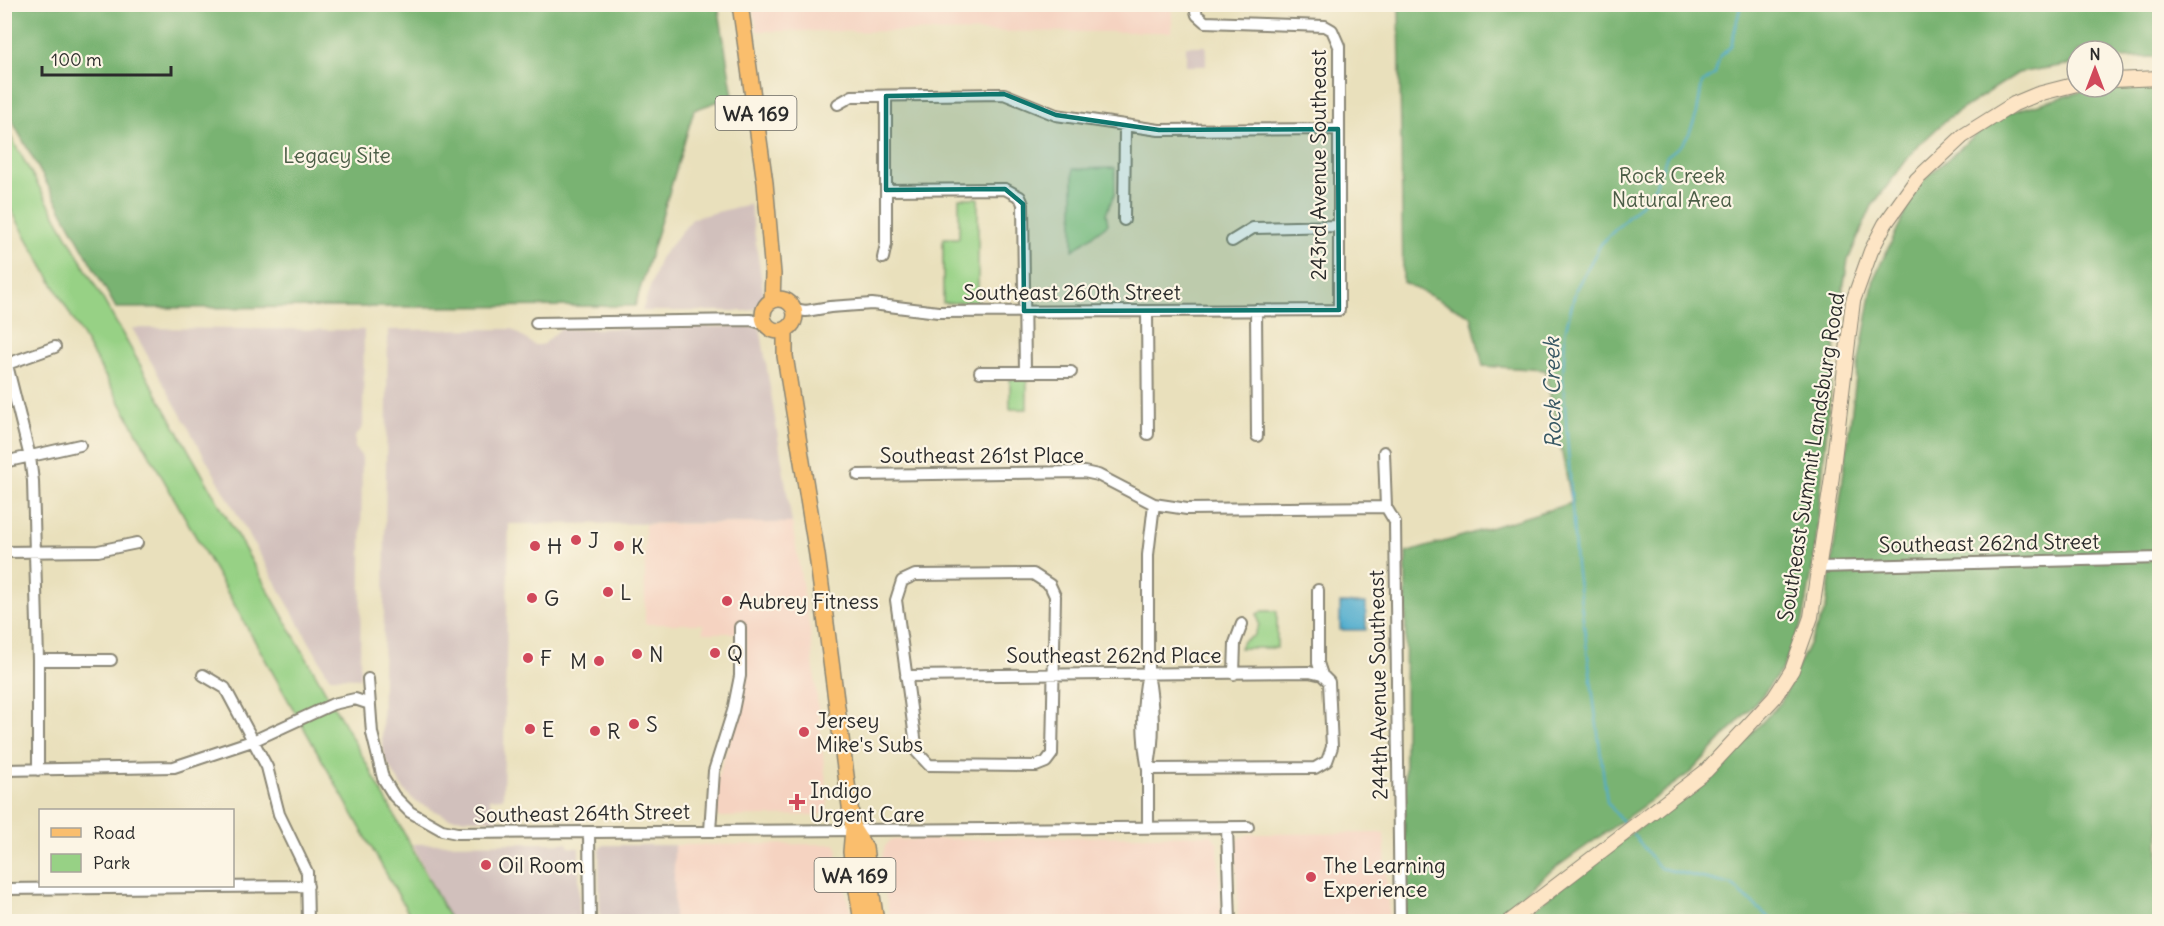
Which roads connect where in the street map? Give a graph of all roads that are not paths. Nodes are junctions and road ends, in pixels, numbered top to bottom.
1 (740, 4) edge
2 (1196, 10) edge
3 (2160, 78) edge
4 (2125, 79) edge
5 (2065, 87) edge
6 (886, 96) junction
7 (838, 104) dead end
8 (1125, 126) junction
9 (1338, 129) junction
10 (886, 190) junction
11 (1124, 220) dead end
12 (1338, 226) junction
13 (1232, 241) dead end
14 (883, 258) dead end
15 (1256, 310) junction
16 (1338, 310) joint
17 (1024, 311) junction
18 (1147, 311) junction
19 (779, 316) junction
20 (536, 323) dead end
21 (55, 347) dead end
22 (6, 358) edge
23 (980, 372) dead end
24 (1025, 372) junction
25 (1071, 372) dead end
26 (1148, 434) dead end
27 (1257, 436) dead end
28 (80, 445) dead end
29 (1384, 452) dead end
30 (30, 457) junction
31 (4, 462) edge
32 (858, 475) dead end
33 (1154, 504) junction
34 (1386, 507) junction
35 (136, 543) dead end
36 (4, 552) edge
37 (36, 552) junction
38 (2160, 558) edge
39 (1820, 567) junction
40 (1318, 590) dead end
41 (1242, 624) dead end
42 (741, 627) dead end
43 (39, 660) junction
44 (111, 660) dead end
45 (1148, 674) junction
46 (1234, 674) junction
47 (203, 675) dead end
48 (1054, 675) junction
49 (1322, 675) junction
50 (906, 676) junction
51 (368, 679) dead end
52 (367, 703) junction
53 (255, 740) junction
54 (4, 770) edge
55 (38, 770) junction
56 (1148, 770) junction
57 (1227, 827) junction
58 (1248, 827) dead end
59 (1148, 828) junction
60 (853, 829) junction
61 (710, 831) junction
62 (589, 832) junction
63 (308, 886) junction
64 (207, 887) edge
65 (234, 887) edge
66 (4, 889) edge
67 (308, 921) edge
68 (590, 921) edge
69 (862, 921) edge
70 (876, 921) edge
71 (1230, 921) edge
72 (1401, 921) edge
73 (1509, 921) edge

1 - 19 main road, WA 169
2 - 9 street, 243rd Avenue Southeast
3 - 4 street
5 - 39 street, Southeast Summit Landsburg Road
6 - 7 street
6 - 8 street
6 - 10 street
8 - 9 street
8 - 11 street
9 - 12 street, 243rd Avenue Southeast
10 - 14 street
10 - 17 street
12 - 13 street
12 - 16 street, 243rd Avenue Southeast
15 - 16 street, Southeast 260th Street
15 - 18 street, Southeast 260th Street
15 - 27 street
17 - 18 street, Southeast 260th Street
17 - 19 street, Southeast 260th Street
17 - 24 street
18 - 26 street
19 - 20 street, Southeast 260th Street
19 - 60 main road, WA 169
21 - 22 street
22 - 30 street
23 - 24 street
24 - 25 street
28 - 30 street
29 - 34 street, 244th Avenue Southeast
30 - 31 street
30 - 37 street
32 - 33 street, Southeast 261st Place
33 - 34 street, Southeast 261st Place
33 - 45 street
34 - 72 street, 244th Avenue Southeast
35 - 37 street
36 - 37 street
37 - 43 street
38 - 39 street, Southeast 262nd Street
39 - 73 street, Southeast Summit Landsburg Road
40 - 49 street
41 - 46 street
42 - 61 street
43 - 44 street
43 - 55 street
45 - 46 street, Southeast 262nd Place
45 - 48 street, Southeast 262nd Place
45 - 56 street
46 - 49 street, Southeast 262nd Place
47 - 53 street
48 - 50 street, Southeast 262nd Place
48 - 50 street
48 - 50 street
49 - 56 street
51 - 52 street, Southeast 264th Street
52 - 53 street
52 - 62 street, Southeast 264th Street
53 - 55 street
53 - 63 street
54 - 55 street
56 - 59 street
57 - 58 street, Southeast 264th Street
57 - 59 street, Southeast 264th Street
57 - 71 street
59 - 60 street, Southeast 264th Street
60 - 61 street, Southeast 264th Street
60 - 69 main road, WA 169
60 - 70 main road, WA 169
61 - 62 street, Southeast 264th Street
62 - 68 street
63 - 65 street
63 - 67 street
64 - 66 street

